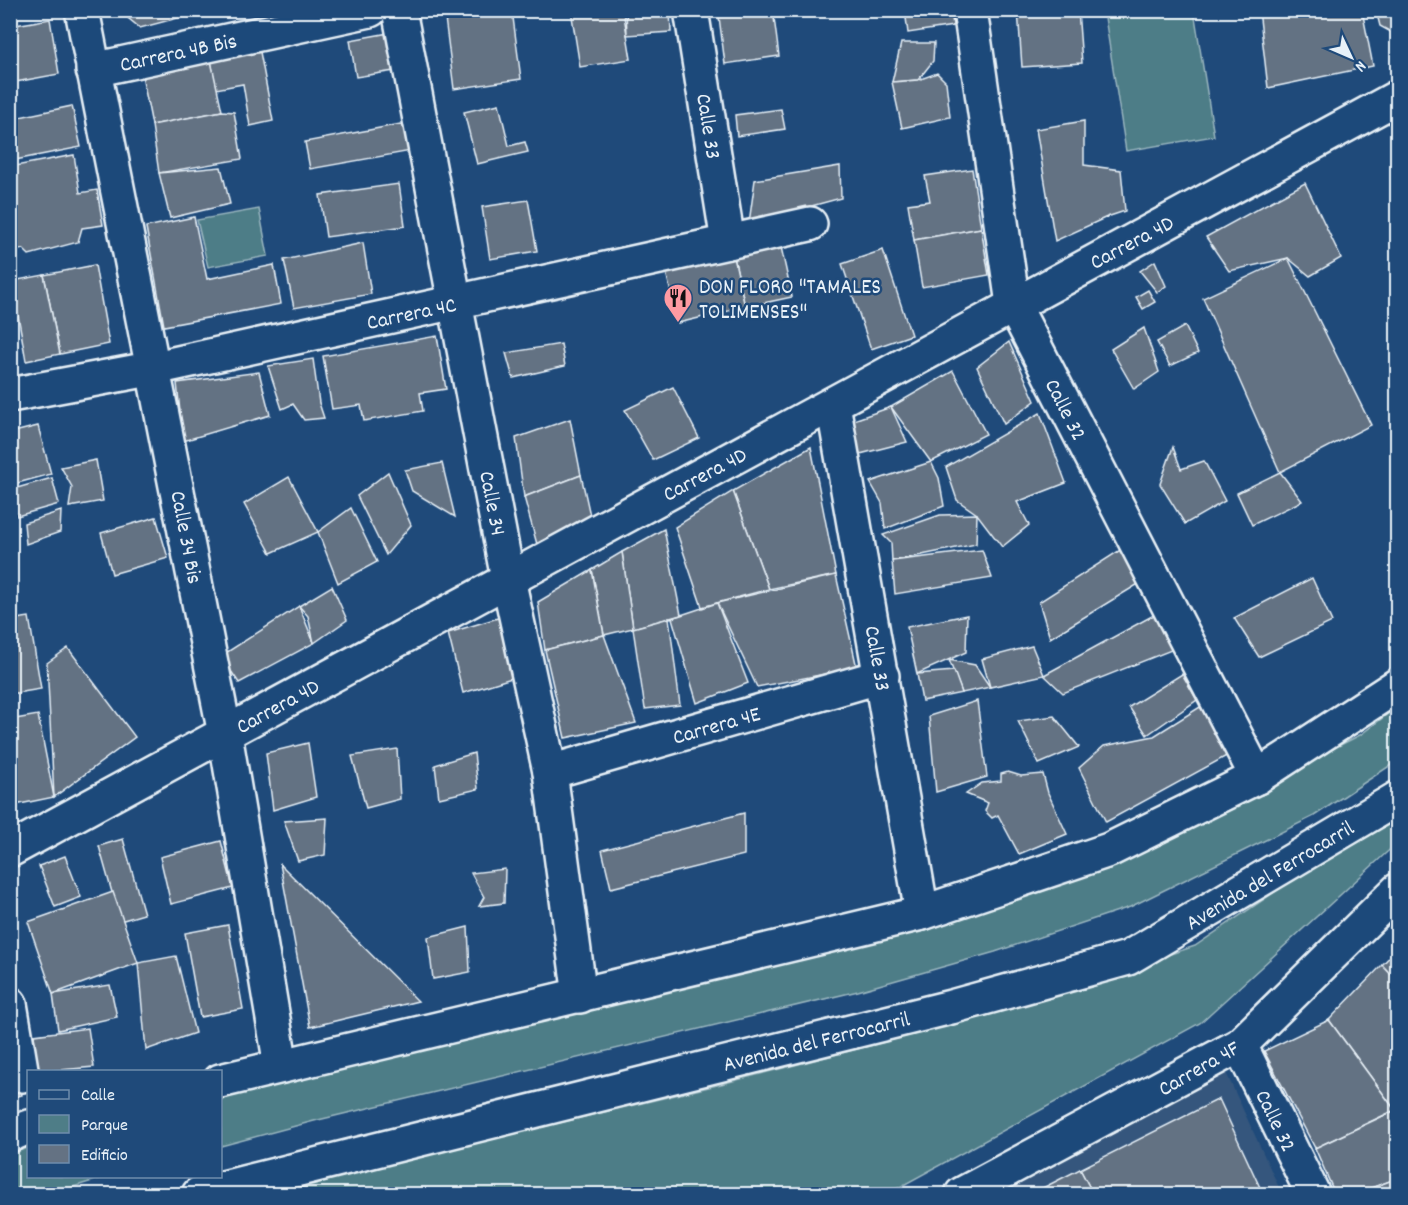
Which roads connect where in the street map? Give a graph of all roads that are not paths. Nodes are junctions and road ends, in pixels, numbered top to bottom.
1 (82, 10) edge
2 (370, 10) edge
3 (399, 10) edge
4 (691, 10) edge
5 (970, 10) edge
6 (93, 69) junction
7 (1398, 97) edge
8 (810, 224) dead end
9 (728, 242) junction
10 (454, 303) junction
11 (1013, 304) junction
12 (155, 368) junction
13 (10, 394) edge
14 (833, 404) junction
15 (508, 579) junction
16 (882, 676) junction
17 (1398, 685) edge
18 (225, 734) junction
19 (550, 772) junction
20 (1257, 777) junction
21 (1398, 798) edge
22 (10, 850) edge
23 (1398, 890) edge
24 (922, 913) junction
25 (580, 996) junction
26 (10, 1004) edge
27 (1240, 1045) junction
28 (281, 1066) junction
29 (22, 1075) dead end
30 (222, 1081) edge
31 (27, 1127) edge
32 (10, 1135) edge
33 (199, 1194) edge
34 (962, 1194) edge
35 (1313, 1194) edge

1 - 6 street, Calle 34 Bis
2 - 6 street, Carrera 4B Bis
3 - 10 street, Calle 34
4 - 9 street, Calle 33
5 - 11 street, Calle 32
6 - 12 street, Calle 34 Bis
7 - 11 street, Carrera 4D
8 - 9 street, Carrera 4C
9 - 10 street, Carrera 4C
10 - 12 street, Carrera 4C
10 - 15 street, Calle 34
11 - 14 street, Carrera 4D
11 - 20 street, Calle 32
12 - 13 street, Carrera 4C
12 - 18 street, Calle 34 Bis
14 - 15 street, Carrera 4D
14 - 16 street, Calle 33
15 - 18 street, Carrera 4D
15 - 19 street, Calle 34
16 - 19 street, Carrera 4E
16 - 24 street, Calle 33
17 - 20 street
18 - 22 street, Carrera 4D
18 - 28 street, Calle 34 Bis
19 - 25 street, Calle 34
20 - 24 street
21 - 33 street, Avenida del Ferrocarril
23 - 27 street, Carrera 4F
24 - 25 street
25 - 28 street
26 - 29 street
27 - 34 street, Carrera 4F
27 - 35 street, Calle 32
28 - 30 street
31 - 32 street

